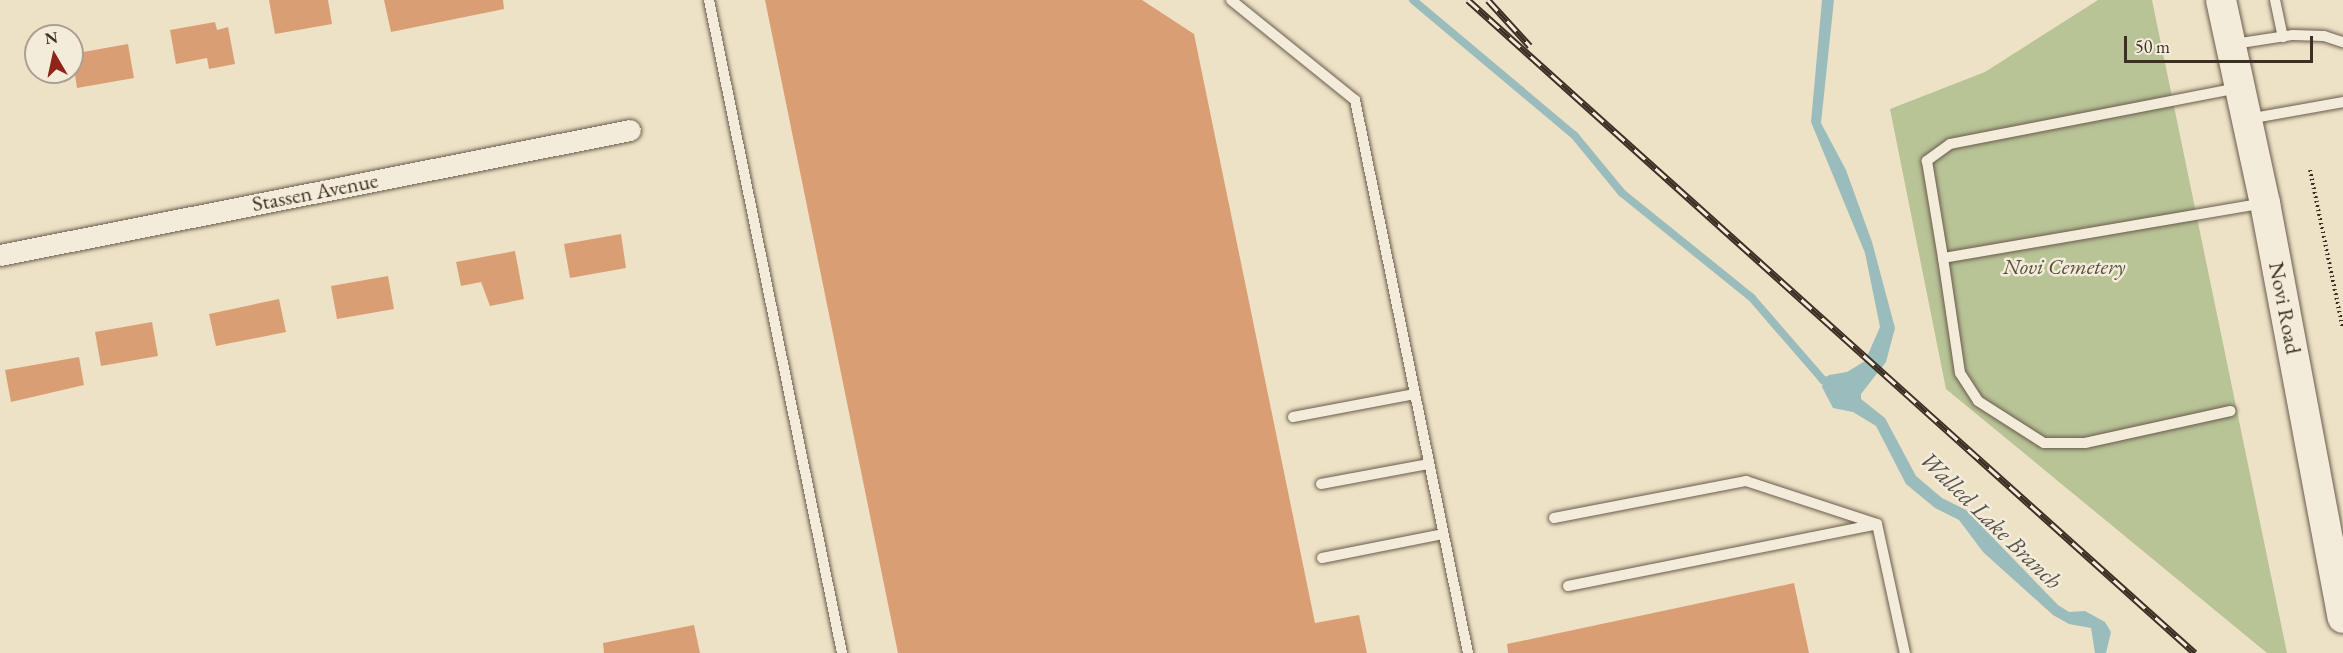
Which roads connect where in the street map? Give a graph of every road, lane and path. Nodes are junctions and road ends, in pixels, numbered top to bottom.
1 (709, 0) edge
2 (1231, 0) edge
3 (2220, 0) edge
4 (2275, 0) edge
5 (2283, 37) junction
6 (2343, 42) edge
7 (2231, 45) junction
8 (2241, 88) junction
9 (2343, 102) edge
10 (2247, 119) junction
11 (630, 130) dead end
12 (2310, 170) dead end
13 (2265, 203) junction
14 (0, 255) edge
15 (1943, 258) junction
16 (2343, 329) edge
17 (1415, 394) junction
18 (2231, 411) dead end
19 (1293, 417) dead end
20 (1429, 464) junction
21 (1321, 484) dead end
22 (1554, 518) dead end
23 (1877, 524) junction
24 (1443, 534) junction
25 (2337, 549) edge
26 (1322, 558) dead end
27 (1568, 586) dead end
28 (2343, 618) edge
29 (842, 653) edge
30 (1468, 653) edge
31 (1905, 653) edge

1 - 29 lane
2 - 17 lane
3 - 7 main road, Novi Road
4 - 5 lane
5 - 6 lane
5 - 7 lane
7 - 8 main road, Novi Road
8 - 10 main road, Novi Road
8 - 15 lane
9 - 10 lane
10 - 13 main road, Novi Road
11 - 14 street, Stassen Avenue
12 - 16 path
13 - 15 lane
13 - 25 main road, Novi Road
15 - 18 lane
17 - 19 lane
17 - 20 lane
20 - 21 lane
20 - 24 lane
22 - 23 lane
23 - 27 lane
23 - 31 lane
24 - 26 lane
24 - 30 lane
25 - 28 main road, Novi Road

